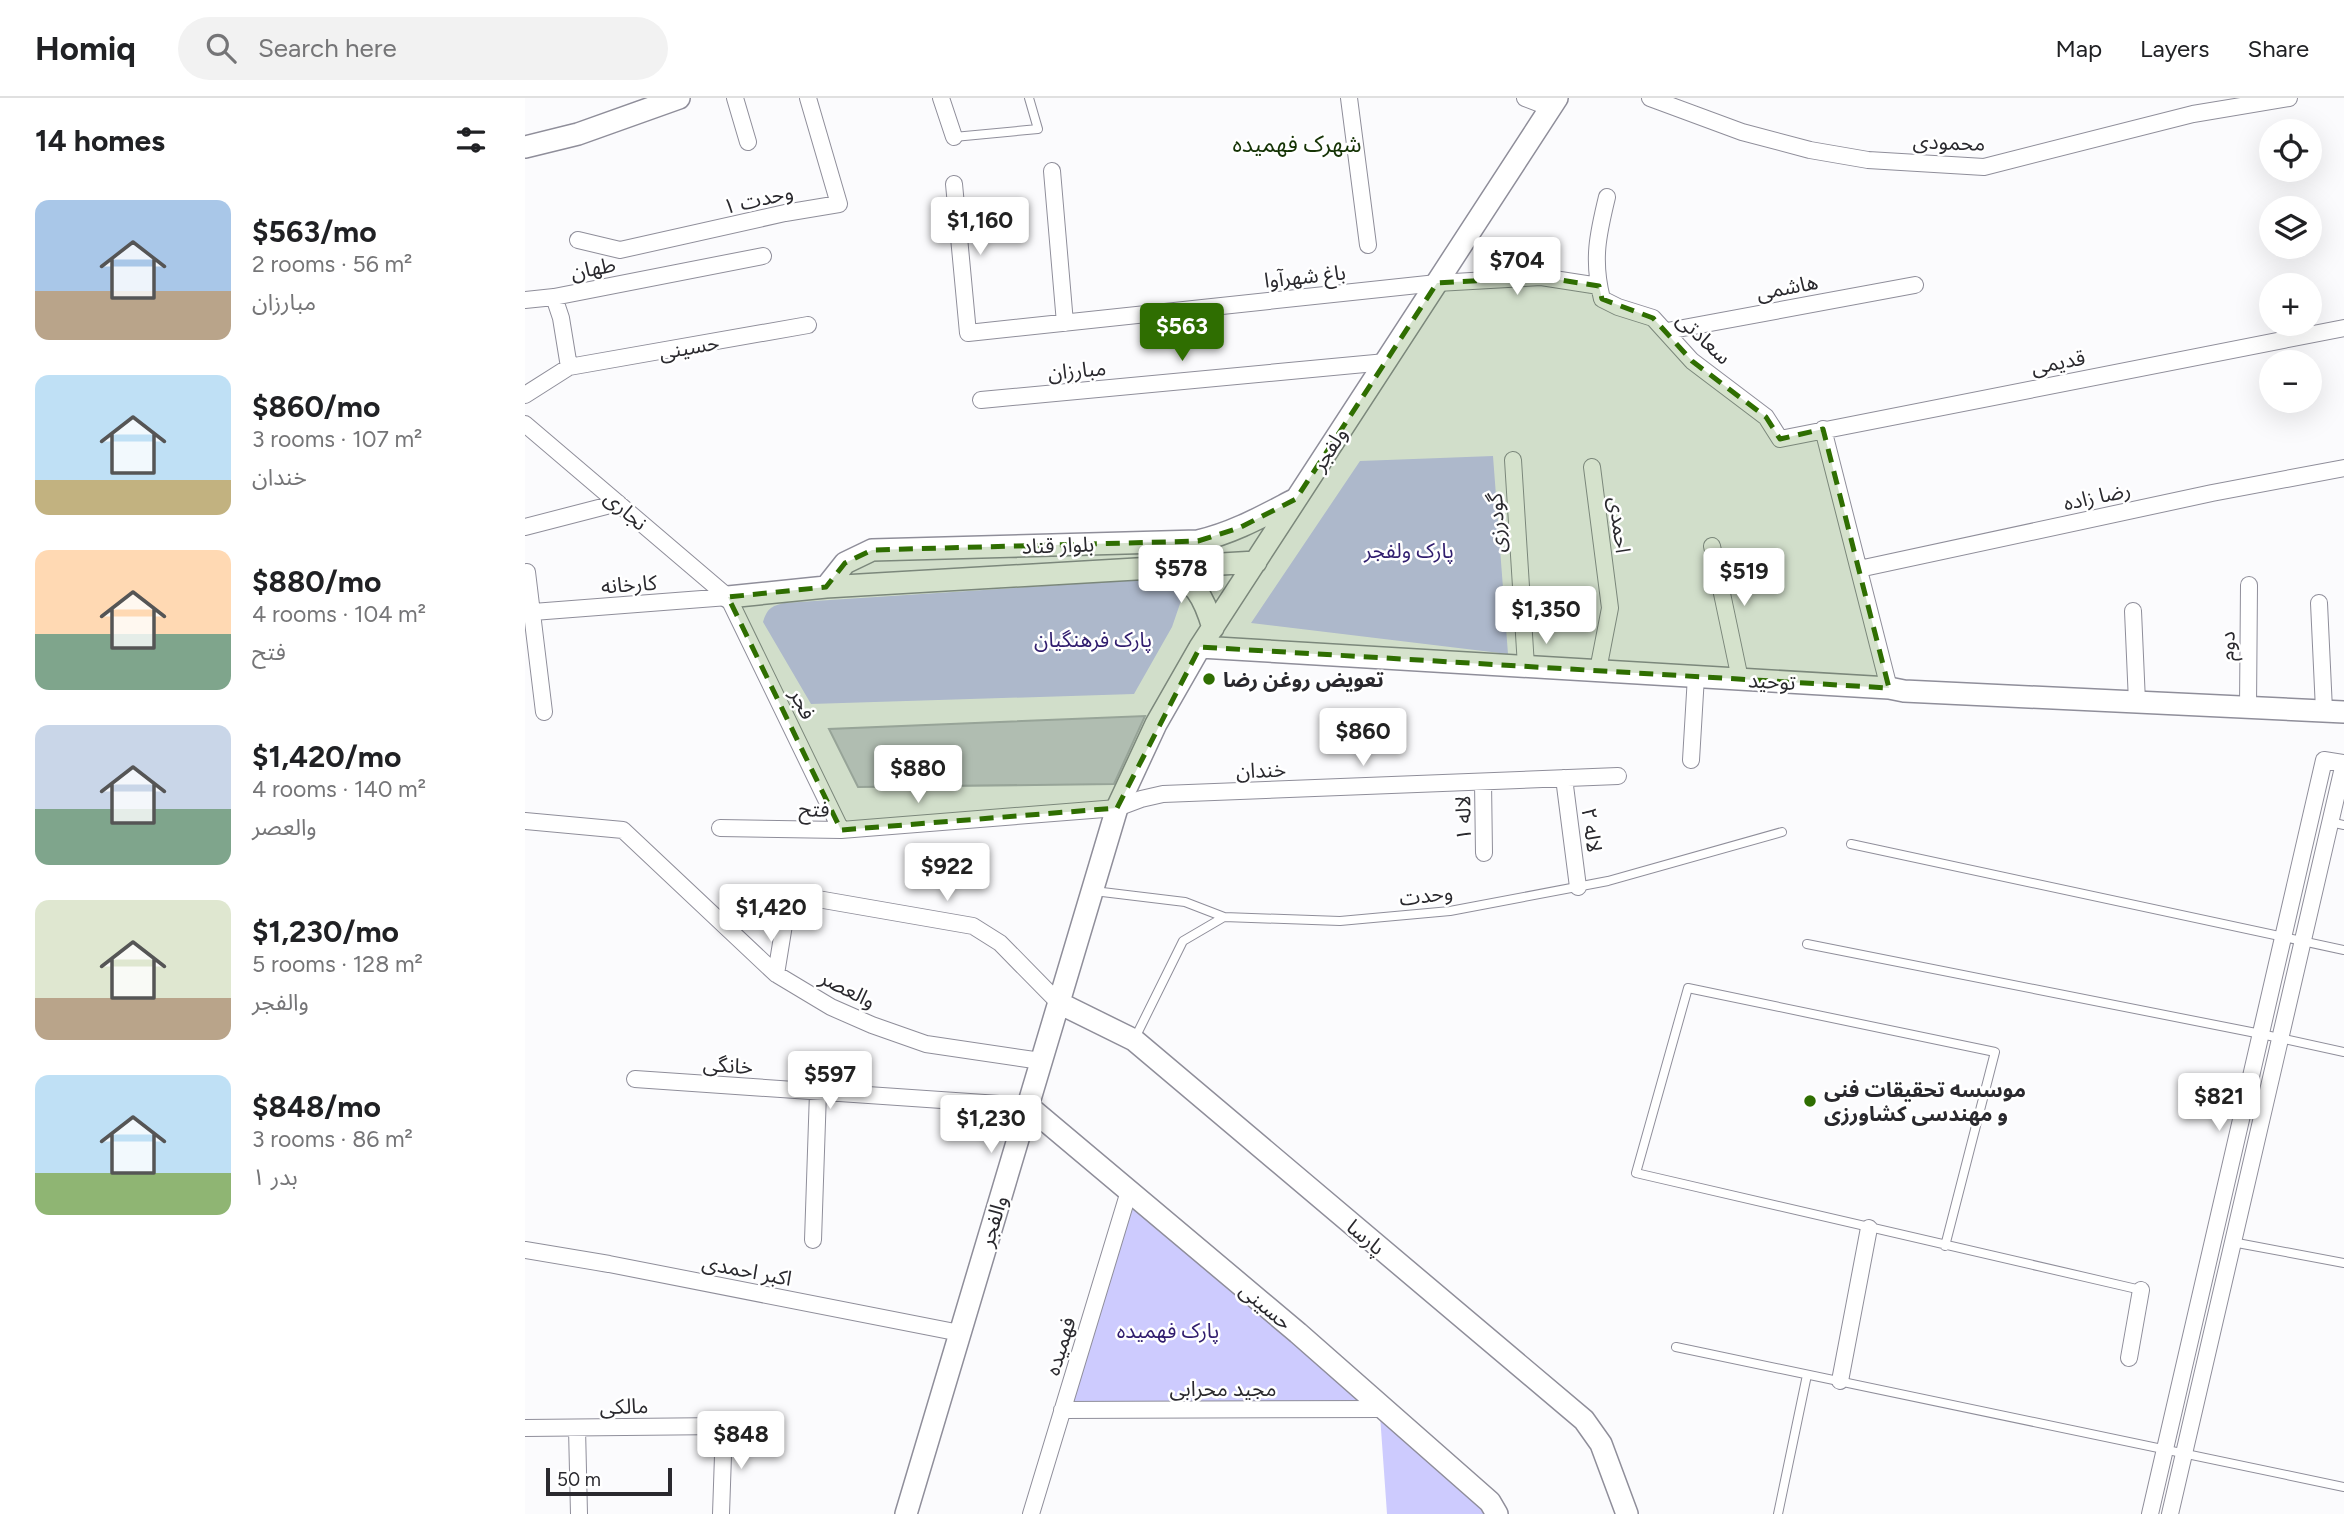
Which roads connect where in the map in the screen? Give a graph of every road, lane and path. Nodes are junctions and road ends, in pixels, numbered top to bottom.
1 (679, 98) edge
2 (735, 98) edge
3 (809, 98) edge
4 (941, 98) edge
5 (1029, 98) edge
6 (1349, 98) edge
7 (1525, 98) edge
8 (1650, 98) edge
9 (2289, 98) edge
10 (1554, 103) edge
11 (954, 137) joint
12 (748, 142) dead end
13 (525, 146) edge
14 (1052, 171) dead end
15 (954, 184) dead end
16 (1607, 197) dead end
17 (578, 240) dead end
18 (1368, 245) dead end
19 (763, 256) dead end
20 (1437, 283) junction
21 (1916, 285) dead end
22 (1599, 286) junction
23 (554, 297) junction
24 (525, 300) edge
25 (1065, 323) junction
26 (808, 325) dead end
27 (2344, 328) edge
28 (1667, 331) junction
29 (1386, 362) junction
30 (569, 367) junction
31 (525, 395) edge
32 (981, 400) dead end
33 (1823, 429) junction
34 (529, 431) edge
35 (1780, 439) joint
36 (1513, 460) dead end
37 (1592, 467) dead end
38 (2344, 468) edge
39 (1296, 499) junction
40 (618, 503) junction
41 (525, 527) edge
42 (1712, 546) dead end
43 (1256, 562) junction
44 (1163, 567) junction
45 (1859, 569) junction
46 (527, 572) dead end
47 (2249, 585) dead end
48 (826, 587) junction
49 (728, 597) junction
50 (2319, 603) dead end
51 (2133, 611) dead end
52 (533, 612) junction
53 (1213, 628) junction
54 (1200, 647) junction
55 (1525, 666) junction
56 (1598, 670) junction
57 (1696, 676) junction
58 (1740, 679) junction
59 (1888, 688) junction
60 (2137, 702) junction
61 (2248, 707) junction
62 (2334, 711) edge
63 (544, 712) dead end
64 (1691, 760) dead end
65 (1618, 776) dead end
66 (1564, 778) junction
67 (1483, 782) junction
68 (1117, 808) junction
69 (525, 821) edge
70 (2337, 824) edge
71 (720, 828) dead end
72 (841, 830) junction
73 (1782, 832) dead end
74 (1851, 844) dead end
75 (1484, 853) dead end
76 (1578, 887) junction
77 (1092, 891) junction
78 (1224, 917) junction
79 (2284, 936) junction
80 (2302, 942) junction
81 (1807, 944) dead end
82 (2344, 950) edge
83 (776, 974) junction
84 (1059, 1003) junction
85 (2261, 1034) junction
86 (2280, 1039) junction
87 (1134, 1040) junction
88 (2344, 1052) edge
89 (1041, 1061) junction
90 (635, 1079) dead end
91 (818, 1092) junction
92 (1028, 1107) junction
93 (1129, 1191) junction
94 (1869, 1228) junction
95 (813, 1240) dead end
96 (2232, 1242) junction
97 (1945, 1246) junction
98 (525, 1250) edge
99 (2344, 1263) edge
100 (2141, 1290) joint
101 (960, 1332) junction
102 (1676, 1347) dead end
103 (2129, 1358) dead end
104 (1807, 1375) junction
105 (1840, 1381) junction
106 (1384, 1409) junction
107 (1062, 1410) junction
108 (525, 1428) edge
109 (577, 1428) junction
110 (2165, 1449) junction
111 (2184, 1453) junction
112 (2344, 1487) edge
113 (579, 1514) edge
114 (721, 1514) edge
115 (906, 1514) edge
116 (1031, 1514) edge
117 (1497, 1514) edge
118 (1627, 1514) edge
119 (1778, 1514) edge
120 (2150, 1514) edge
121 (2170, 1514) edge

1 - 13 street
2 - 12 street
3 - 17 street, وحدت ۱
4 - 11 street
5 - 11 lane
6 - 18 street
7 - 10 street
8 - 9 street, محمودی
10 - 20 street, ولفجر
14 - 25 street
15 - 25 street, باغ شهرآوا
16 - 22 street
19 - 23 street, طهان
20 - 22 street, باغ شهرآوا
20 - 25 street, باغ شهرآوا
20 - 29 street, ولفجر
21 - 28 street, هاشمی
22 - 28 street, سعادتی
23 - 24 street
23 - 30 street, طهان
26 - 30 street, حسینی
27 - 33 street, قدیمی
28 - 35 street, سعادتی
29 - 32 street, مبارزان
29 - 39 street, ولفجر
30 - 31 street
33 - 35 street, قدیمی
33 - 45 street
34 - 40 street, نجاری
36 - 55 street, گودرزی
37 - 56 street, احمدی
38 - 45 street, رضا زاده
39 - 43 street, ولفجر
39 - 48 street, بلوار قناد
40 - 41 street
40 - 49 street, نجاری
42 - 58 street
43 - 44 street, بلوار قناد
43 - 53 street, ولفجر
44 - 48 street, بلوار قناد
44 - 53 street
45 - 59 street
46 - 52 street
47 - 61 street, دوم
48 - 49 street, بلوار قناد
49 - 52 street, کارخانه
49 - 72 street, فجر
50 - 62 street
51 - 60 street
52 - 63 street
53 - 54 street, ولفجر
54 - 55 street, توحید
54 - 68 street, ولفجر
55 - 56 street, توحید
56 - 57 street, توحید
57 - 58 street, توحید
57 - 64 street
58 - 59 street, توحید
59 - 60 street, توحید
60 - 61 street, توحید
61 - 62 street, توحید
65 - 66 street, خندان
66 - 67 street, خندان
66 - 76 street, لاله ۲
67 - 68 street, خندان
67 - 75 street, لاله ۱
68 - 72 street, فتح
68 - 77 street, والفجر
69 - 83 street, والعصر
70 - 79 street
70 - 80 street
71 - 72 street, فتح
73 - 76 lane, وحدت
74 - 79 lane
76 - 78 lane, وحدت
77 - 78 lane
77 - 84 street, والفجر
78 - 87 lane
79 - 80 lane
79 - 85 street
80 - 82 lane
80 - 86 street
81 - 85 lane
83 - 84 street
83 - 89 street, والعصر
84 - 87 street, پارسا
84 - 89 street, والفجر
85 - 86 lane
85 - 110 street
86 - 88 lane
86 - 96 street
87 - 118 street, پارسا
89 - 92 street, والفجر
90 - 91 street, خانگی
91 - 92 street, خانگی
91 - 95 street
92 - 93 street, حسینی
92 - 101 street, والفجر
93 - 106 street, حسینی
93 - 107 street, فهمیده
94 - 97 lane
94 - 97 lane
94 - 105 street
96 - 99 lane
96 - 111 street
97 - 100 lane
98 - 101 street, اکبر احمدی
100 - 103 street
101 - 115 street, والفجر
102 - 104 lane
104 - 105 lane
104 - 119 lane
105 - 110 lane
106 - 107 street, مجید محرابی
106 - 117 street, حسینی
107 - 116 street, فهمیده
108 - 109 street, مالکی
109 - 113 street
109 - 114 street, مالکی
110 - 111 lane
110 - 120 street
111 - 112 lane
111 - 121 street

